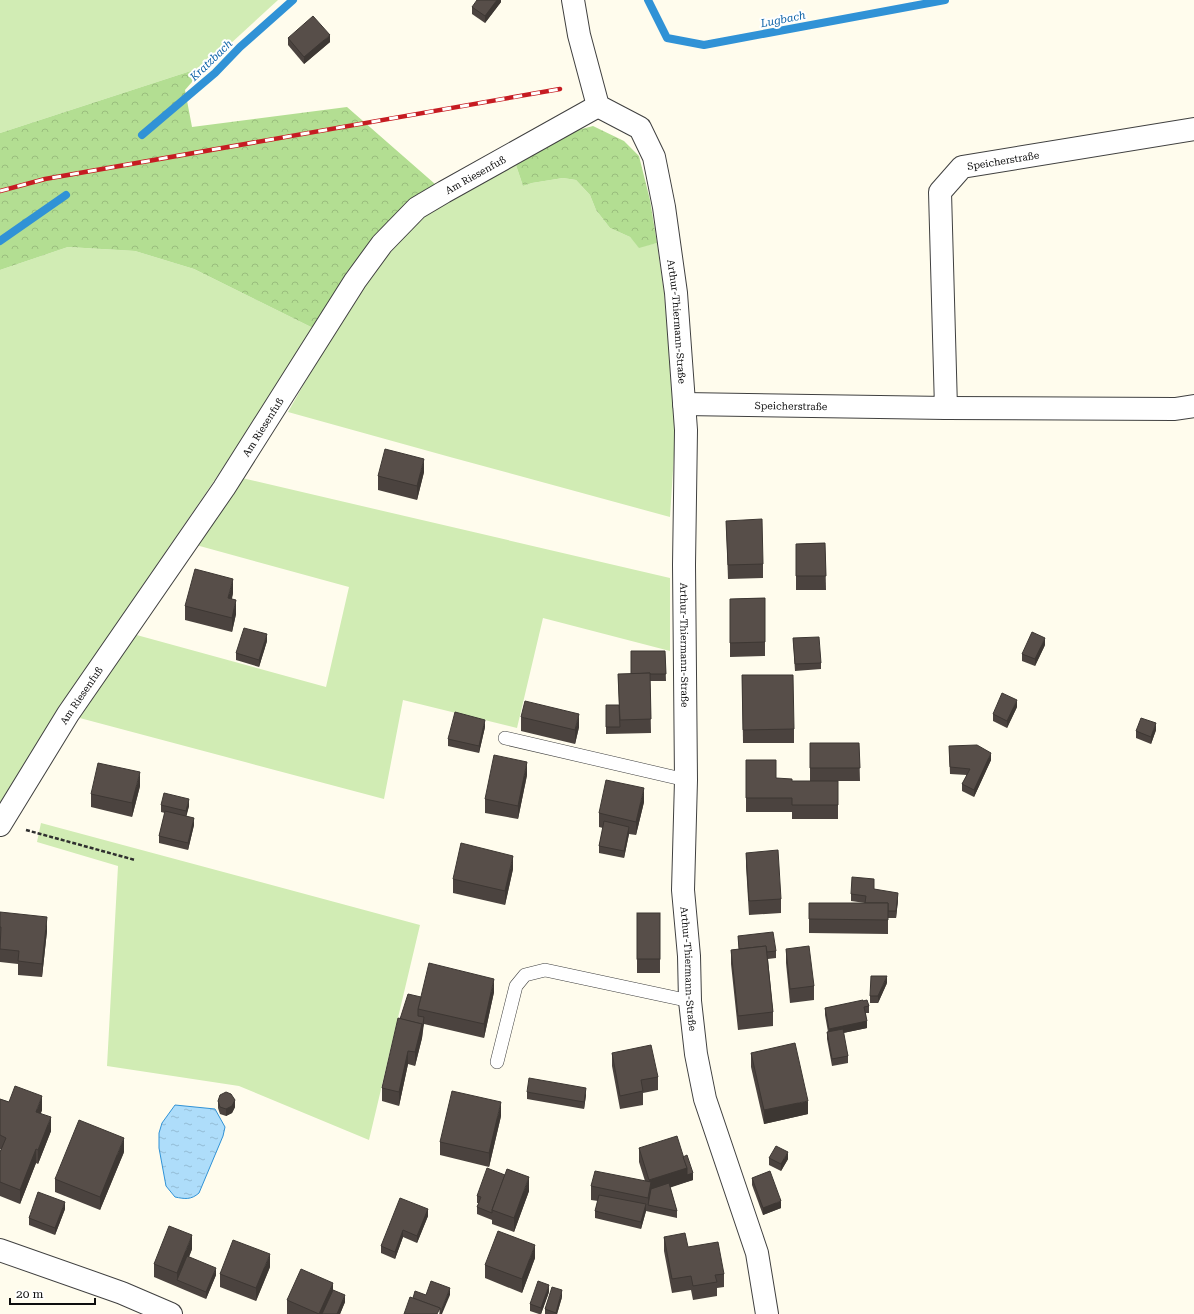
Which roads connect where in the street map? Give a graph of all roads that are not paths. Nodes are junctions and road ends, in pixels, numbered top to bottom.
1 (573, 0) edge
2 (598, 106) junction
3 (1194, 129) edge
4 (684, 404) junction
5 (1194, 406) edge
6 (946, 408) junction
7 (505, 738) dead end
8 (686, 780) junction
9 (0, 824) edge
10 (690, 1000) junction
11 (497, 1062) dead end
12 (0, 1250) edge
13 (171, 1314) edge
14 (767, 1314) edge

1 - 2 street
2 - 4 street, Arthur-Thiermann-Straße
2 - 9 street, Am Riesenfuß
3 - 6 street, Speicherstraße
4 - 6 street, Speicherstraße
4 - 8 street, Arthur-Thiermann-Straße
5 - 6 street, Speicherstraße
7 - 8 lane
8 - 10 street, Arthur-Thiermann-Straße
10 - 11 lane
10 - 14 street, Arthur-Thiermann-Straße
12 - 13 street

